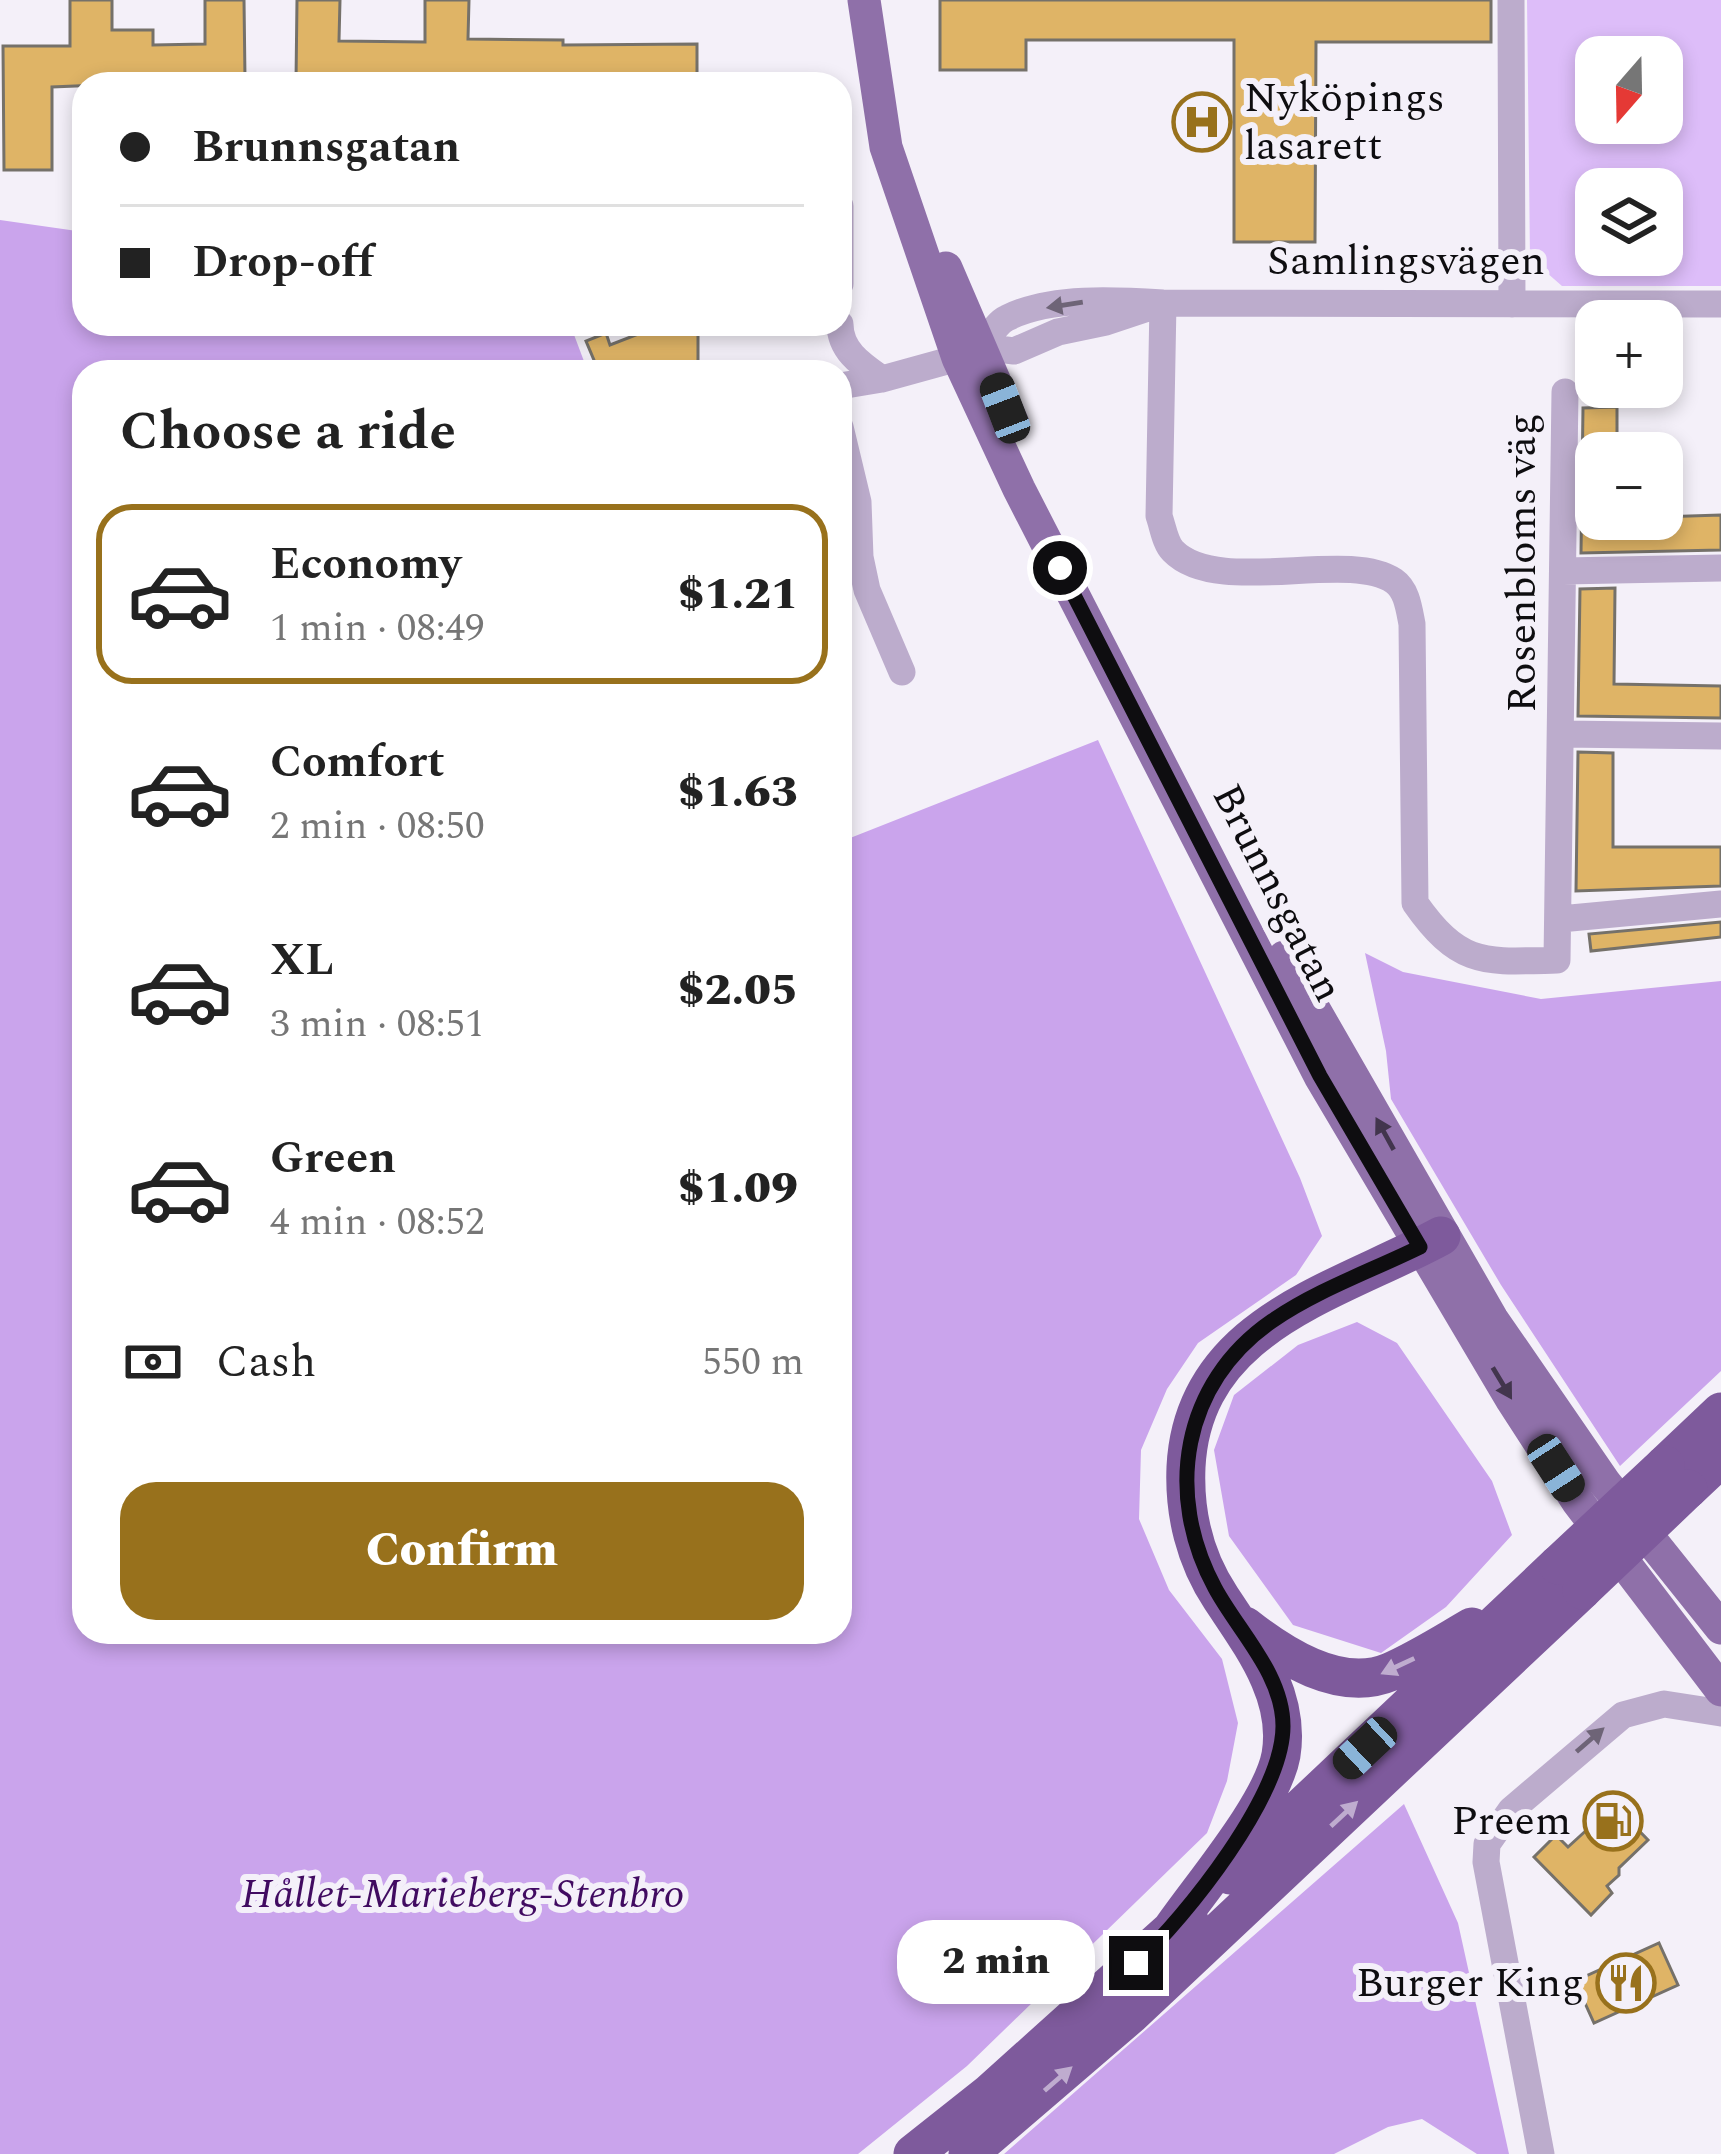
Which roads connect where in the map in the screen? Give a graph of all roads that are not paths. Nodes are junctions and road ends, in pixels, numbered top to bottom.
1 (864, 0) edge
2 (1511, 0) edge
3 (1163, 303) junction
4 (1512, 304) junction
5 (1721, 304) edge
6 (840, 336) edge
7 (970, 353) junction
8 (882, 379) junction
9 (852, 384) edge
10 (1565, 392) dead end
11 (852, 477) edge
12 (1721, 568) edge
13 (1563, 571) junction
14 (902, 672) dead end
15 (1563, 734) junction
16 (1721, 736) edge
17 (1721, 904) edge
18 (1560, 920) junction
19 (1431, 1242) junction
20 (1721, 1412) edge
21 (1721, 1458) edge
22 (1677, 1477) junction
23 (1570, 1578) junction
24 (1519, 1602) junction
25 (1236, 1620) junction
26 (1721, 1628) edge
27 (1721, 1690) edge
28 (1721, 1713) edge
29 (1170, 1932) junction
30 (913, 2154) edge
31 (968, 2154) edge
32 (1541, 2154) edge

1 - 7 main road, Brunnsgatan
2 - 4 street
3 - 4 street, Samlingsvägen
3 - 7 street, Samlingsvägen
3 - 18 street, Rosenbloms väg
4 - 5 street, Samlingsvägen
6 - 8 street
7 - 8 street
7 - 19 main road, Brunnsgatan
8 - 9 street
10 - 13 street, Rosenbloms väg
11 - 14 street
12 - 13 street
13 - 15 street, Rosenbloms väg
15 - 16 street, Rosenbloms väg
15 - 18 street, Rosenbloms väg
17 - 18 street
19 - 25 highway
19 - 26 main road, Brunnsgatan
19 -> 27 main road, Brunnsgatan
20 - 22 highway
21 - 22 highway
22 - 23 highway, bridge
23 - 24 highway
31 -> 23 highway
24 -> 25 highway
24 - 29 highway
25 - 29 highway
32 -> 28 street
29 - 30 highway

